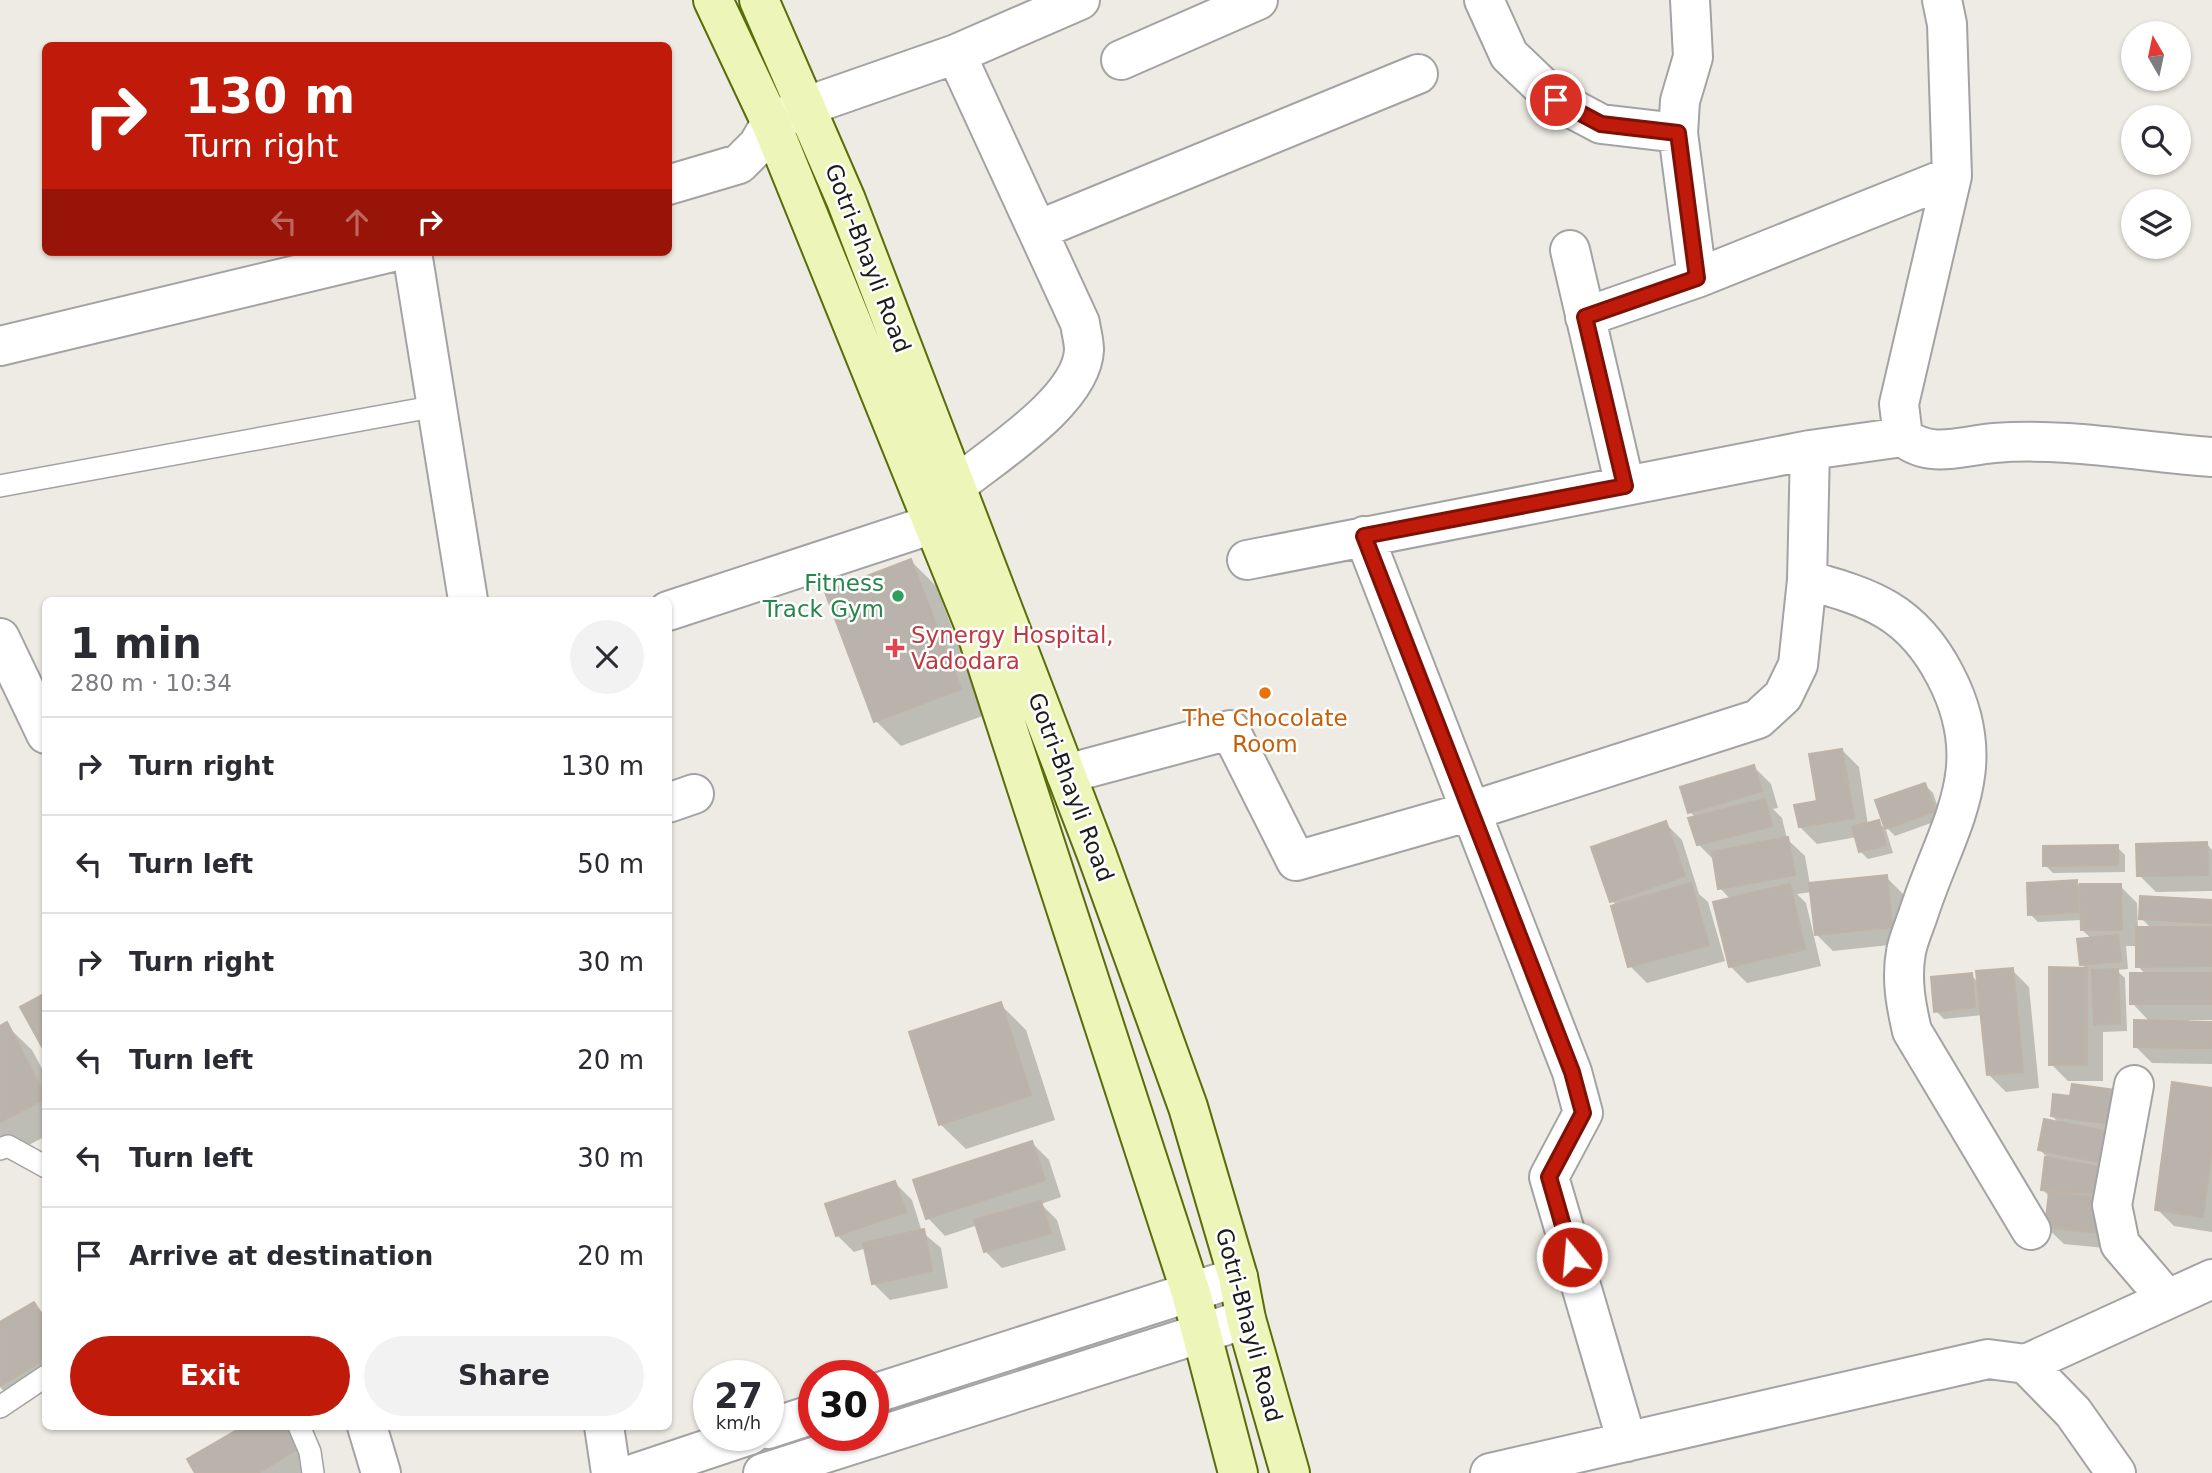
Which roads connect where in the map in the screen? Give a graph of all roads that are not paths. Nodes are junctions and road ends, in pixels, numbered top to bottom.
1 (713, 0) edge
2 (759, 0) edge
3 (1080, 0) edge
4 (1258, 0) edge
5 (1484, 0) edge
6 (1690, 0) edge
7 (1942, 0) edge
8 (956, 54) junction
9 (1121, 60) dead end
10 (1418, 74) dead end
11 (807, 106) junction
12 (771, 123) junction
13 (1678, 133) junction
14 (1952, 176) junction
15 (672, 184) edge
16 (1038, 230) junction
17 (1570, 250) dead end
18 (375, 256) edge
19 (413, 256) edge
20 (1697, 278) junction
21 (1585, 317) junction
22 (0, 346) edge
23 (437, 406) junction
24 (1903, 437) junction
25 (1810, 450) junction
26 (2212, 457) edge
27 (0, 486) edge
28 (956, 486) junction
29 (1625, 486) junction
30 (933, 524) junction
31 (1364, 536) junction
32 (1247, 560) dead end
33 (1807, 580) junction
34 (468, 597) edge
35 (672, 610) edge
36 (0, 638) edge
37 (42, 726) edge
38 (1066, 774) junction
39 (1471, 811) junction
40 (2133, 1084) dead end
41 (0, 1149) edge
42 (42, 1165) edge
43 (2031, 1230) dead end
44 (1238, 1278) junction
45 (2212, 1279) edge
46 (1191, 1293) junction
47 (2167, 1299) junction
48 (1246, 1319) junction
49 (1203, 1332) junction
50 (2026, 1364) junction
51 (42, 1379) edge
52 (889, 1389) edge
53 (0, 1407) edge
54 (301, 1430) edge
55 (368, 1430) edge
56 (605, 1430) edge
57 (1627, 1442) junction
58 (702, 1451) edge
59 (313, 1473) edge
60 (381, 1473) edge
61 (611, 1473) edge
62 (636, 1473) edge
63 (763, 1473) edge
64 (1238, 1473) edge
65 (1290, 1473) edge
66 (1490, 1473) edge
67 (2116, 1473) edge

1 - 12 street, Gotri-Bhayli Road
2 - 11 street, Gotri-Bhayli Road
3 - 8 street
4 - 9 street
5 - 13 street
6 - 13 street
7 - 14 street
8 - 11 street
8 - 16 street
10 - 16 street
11 - 12 street
11 - 28 street, Gotri-Bhayli Road
12 - 15 street
12 - 30 street, Gotri-Bhayli Road
13 - 20 street
14 - 20 street
14 - 24 street
16 - 28 street
17 - 21 street
18 - 22 street
19 - 23 street
20 - 21 street
21 - 29 street
23 - 27 lane
23 - 34 street
24 - 25 street
24 - 26 street
25 - 29 street
25 - 33 street
28 - 38 street, Gotri-Bhayli Road
29 - 31 street
30 - 35 street
30 - 46 street, Gotri-Bhayli Road
31 - 32 street
31 - 39 street
33 - 39 street
33 - 43 street
36 - 37 street
38 - 39 street
38 - 44 street, Gotri-Bhayli Road
39 - 57 street
40 - 47 street
41 - 42 lane
44 - 46 street
44 - 48 street, Gotri-Bhayli Road
45 - 47 street
46 - 49 street, Gotri-Bhayli Road
46 - 52 street
47 - 50 street
48 - 49 street
48 - 65 street, Gotri-Bhayli Road
49 - 63 street
49 - 64 street, Gotri-Bhayli Road
50 - 57 street
50 - 67 street
51 - 53 lane
54 - 59 lane
55 - 60 street
56 - 61 street
57 - 66 street
58 - 62 street

